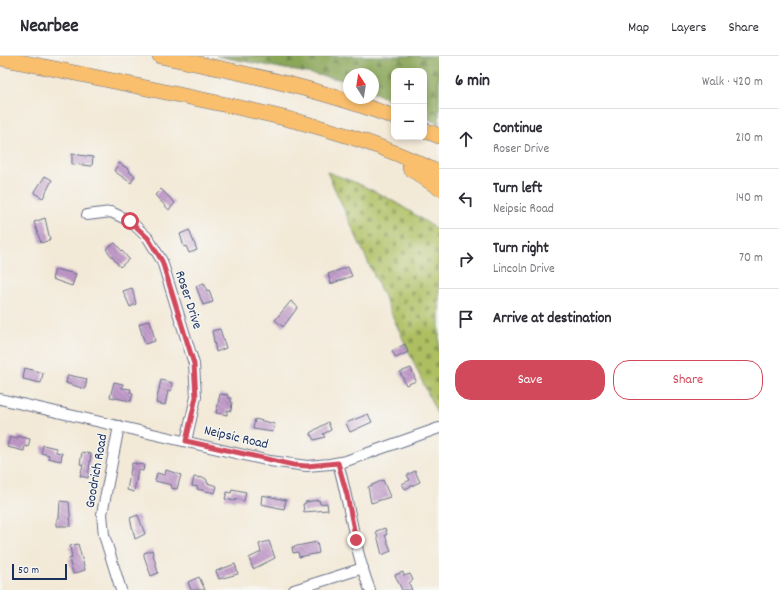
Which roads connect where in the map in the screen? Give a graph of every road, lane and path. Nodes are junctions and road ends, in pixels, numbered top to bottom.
1 (160, 56) edge
2 (0, 58) edge
3 (391, 116) edge
4 (374, 145) junction
5 (439, 173) edge
6 (439, 188) edge
7 (88, 215) dead end
8 (0, 399) edge
9 (119, 426) junction
10 (439, 428) edge
11 (186, 441) junction
12 (338, 463) junction
13 (363, 568) junction
14 (121, 590) edge
15 (294, 590) edge
16 (370, 590) edge

1 - 3 highway
2 - 4 highway
4 - 5 highway
4 - 6 highway
7 - 11 street, Roser Drive
8 - 9 street, Neipsic Road
9 - 11 street, Neipsic Road
9 - 14 street, Goodrich Road
10 - 12 street, Neipsic Road
11 - 12 street, Neipsic Road
12 - 13 street
13 - 15 street
13 - 16 street

